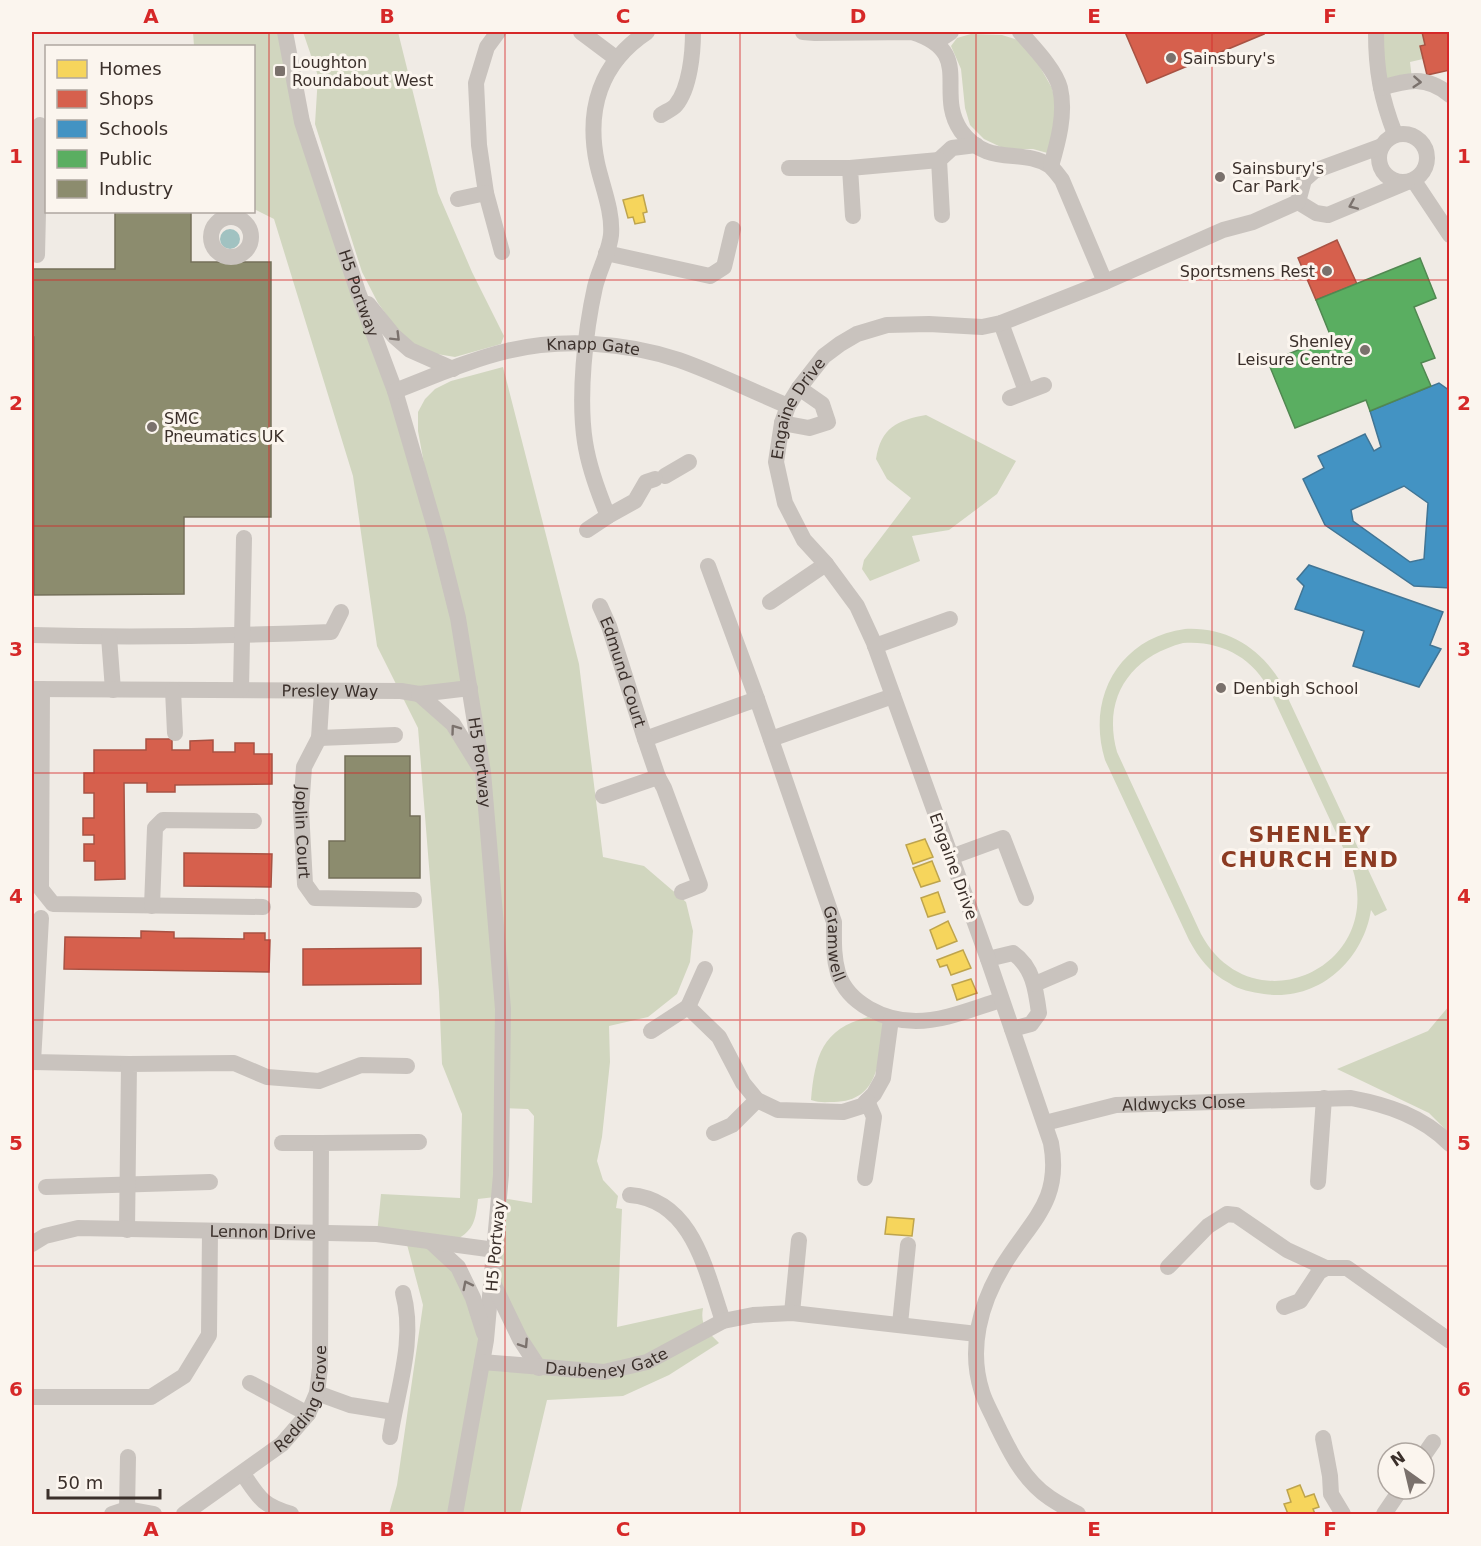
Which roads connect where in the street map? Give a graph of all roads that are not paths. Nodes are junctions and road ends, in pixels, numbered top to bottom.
1 (285, 32) edge
2 (498, 32) edge
3 (580, 32) edge
4 (647, 32) edge
5 (693, 32) edge
6 (803, 32) edge
7 (951, 32) edge
8 (1020, 32) edge
9 (1376, 32) edge
10 (936, 42) junction
11 (617, 59) junction
12 (1381, 88) junction
13 (1449, 95) edge
14 (661, 115) dead end
15 (39, 125) edge
16 (1395, 134) junction
17 (976, 145) junction
18 (1382, 146) junction
19 (939, 160) junction
20 (1051, 166) junction
21 (789, 168) dead end
22 (850, 168) junction
23 (1410, 182) junction
24 (486, 193) junction
25 (458, 199) dead end
26 (1298, 202) junction
27 (1443, 212) edge
28 (942, 215) dead end
29 (853, 216) dead end
30 (733, 229) dead end
31 (1449, 235) edge
32 (502, 252) dead end
33 (606, 253) junction
34 (37, 255) dead end
35 (1105, 282) junction
36 (358, 292) junction
37 (1001, 323) junction
38 (586, 344) junction
39 (453, 369) junction
40 (1044, 385) dead end
41 (799, 388) junction
42 (395, 391) junction
43 (1026, 391) junction
44 (1010, 398) dead end
45 (788, 406) junction
46 (783, 423) junction
47 (689, 462) dead end
48 (608, 516) junction
49 (587, 530) dead end
50 (244, 538) dead end
51 (826, 564) junction
52 (708, 566) dead end
53 (770, 602) dead end
54 (600, 606) dead end
55 (341, 612) dead end
56 (950, 619) dead end
57 (32, 635) edge
58 (242, 636) junction
59 (109, 637) junction
60 (875, 646) junction
61 (470, 688) junction
62 (37, 689) edge
63 (241, 689) junction
64 (113, 690) junction
65 (173, 690) junction
66 (322, 691) junction
67 (419, 694) junction
68 (893, 696) junction
69 (757, 699) junction
70 (175, 733) dead end
71 (394, 735) dead end
72 (319, 738) junction
73 (645, 739) junction
74 (771, 739) junction
75 (483, 772) junction
76 (658, 777) junction
77 (603, 796) dead end
78 (254, 821) dead end
79 (951, 857) junction
80 (682, 892) dead end
81 (1026, 898) dead end
82 (414, 900) dead end
83 (152, 906) junction
84 (263, 907) dead end
85 (41, 918) dead end
86 (988, 959) junction
87 (705, 969) dead end
88 (1070, 969) dead end
89 (1035, 984) junction
90 (1001, 1000) junction
91 (688, 1007) junction
92 (891, 1019) junction
93 (1012, 1029) junction
94 (651, 1031) dead end
95 (32, 1062) edge
96 (129, 1064) junction
97 (406, 1066) dead end
98 (1324, 1098) junction
99 (757, 1100) junction
100 (867, 1101) junction
101 (1045, 1123) junction
102 (714, 1133) dead end
103 (419, 1142) dead end
104 (282, 1143) dead end
105 (321, 1143) junction
106 (1449, 1144) edge
107 (865, 1178) dead end
108 (210, 1182) dead end
109 (1318, 1182) dead end
110 (129, 1184) junction
111 (46, 1187) dead end
112 (630, 1195) dead end
113 (127, 1230) junction
114 (210, 1231) junction
115 (320, 1232) junction
116 (799, 1240) dead end
117 (431, 1242) junction
118 (32, 1244) edge
119 (908, 1245) dead end
120 (495, 1250) junction
121 (1168, 1267) dead end
122 (1326, 1268) junction
123 (492, 1282) junction
124 (403, 1293) dead end
125 (1284, 1307) dead end
126 (792, 1313) junction
127 (723, 1321) junction
128 (900, 1324) junction
129 (977, 1334) junction
130 (486, 1340) junction
131 (1449, 1341) edge
132 (482, 1362) junction
133 (539, 1368) junction
134 (250, 1383) dead end
135 (317, 1393) junction
136 (32, 1397) edge
137 (394, 1412) junction
138 (308, 1414) junction
139 (390, 1437) dead end
140 (1323, 1438) dead end
141 (128, 1457) dead end
142 (243, 1474) junction
143 (1393, 1501) edge
144 (120, 1512) edge
145 (154, 1515) edge
146 (184, 1515) edge
147 (291, 1515) edge
148 (455, 1515) edge
149 (1078, 1515) edge
150 (1344, 1515) edge
151 (1384, 1515) edge

1 - 36 street, H5 Portway
2 - 24 street
3 - 11 street
4 - 11 street
5 - 14 street
6 - 10 street
7 - 10 street
8 - 20 street
9 - 12 street
10 - 17 street
11 - 33 street
12 -> 13 street
12 - 16 street
15 - 34 street
16 - 18 street
16 - 23 street
17 - 19 street
17 - 20 street
18 - 23 street
18 - 26 street
19 - 22 street
19 - 28 street
20 - 35 street
21 - 22 street
22 - 29 street
23 -> 26 street
23 - 27 street
24 - 25 street
24 - 32 street
26 - 35 street, Engaine Drive
27 - 31 street
30 - 33 street
33 - 38 street
35 - 37 street, Engaine Drive
36 -> 39 street
36 - 42 street, H5 Portway
37 - 41 street, Engaine Drive
37 - 43 street
38 - 39 street, Knapp Gate
38 - 45 street, Knapp Gate
38 - 48 street
39 - 42 street, Knapp Gate
40 - 43 street
41 - 45 street, Engaine Drive
41 - 46 street
42 - 61 street, H5 Portway
43 - 44 street
45 - 46 street, Engaine Drive
46 - 51 street, Engaine Drive
47 - 48 street
48 - 49 street
50 - 58 street
51 - 53 street
51 - 60 street, Engaine Drive
52 - 69 street, Gramwell
54 - 73 street, Edmund Court
55 - 58 street
56 - 60 street
57 - 59 street
58 - 59 street
58 - 63 street
59 - 64 street
60 - 68 street, Engaine Drive
61 - 67 street, Presley Way
61 - 75 street, H5 Portway
62 - 64 street, Presley Way
62 - 83 street
63 - 65 street, Presley Way
63 - 66 street, Presley Way
64 - 65 street, Presley Way
65 - 70 street
66 - 67 street, Presley Way
66 - 72 street, Joplin Court
75 -> 67 street
68 - 74 street
68 - 79 street, Engaine Drive
69 - 73 street, Edmund Court
69 - 74 street, Gramwell
71 - 72 street
72 - 82 street, Joplin Court
73 - 76 street, Edmund Court
74 - 92 street, Gramwell
75 - 120 street, H5 Portway
76 - 77 street
76 - 80 street, Edmund Court
78 - 83 street
79 - 81 street
79 - 86 street, Engaine Drive
83 - 84 street
85 - 95 street
86 - 89 street
86 - 90 street, Engaine Drive
87 - 91 street
88 - 89 street
89 - 93 street
90 - 92 street, Gramwell
90 - 93 street, Engaine Drive
91 - 94 street
91 - 99 street
92 - 100 street
93 - 101 street, Engaine Drive
95 - 96 street
96 - 97 street
96 - 110 street
98 - 101 street, Aldwycks Close
98 - 106 street, Aldwycks Close
98 - 109 street
99 - 100 street
99 - 102 street
100 - 107 street
101 - 129 street, Engaine Drive
103 - 105 street
104 - 105 street
105 - 115 street, Redding Grove
108 - 110 street
110 - 111 street
110 - 113 street
112 - 127 street
113 - 114 street, Lennon Drive
113 - 118 street, Lennon Drive
114 - 115 street, Lennon Drive
114 - 136 street
115 - 117 street, Lennon Drive
115 - 135 street, Redding Grove
116 - 126 street
117 - 120 street, Lennon Drive
130 -> 117 street
119 - 128 street
120 - 123 street, H5 Portway
121 - 122 street
122 - 125 street
122 - 131 street
123 - 130 street, H5 Portway
123 -> 133 street
124 - 137 street
126 - 127 street, Daubeney Gate
126 - 128 street, Daubeney Gate
127 - 133 street, Daubeney Gate
128 - 129 street, Daubeney Gate
129 - 149 street, Engaine Drive
130 - 132 street, H5 Portway
132 - 133 street, Daubeney Gate
132 - 148 street, H5 Portway
134 - 138 street
135 - 137 street
135 - 138 street, Redding Grove
137 - 139 street
138 - 142 street, Redding Grove
140 - 150 street
141 - 144 street
142 - 146 street, Redding Grove
142 - 147 street
143 - 151 street
144 - 145 street

